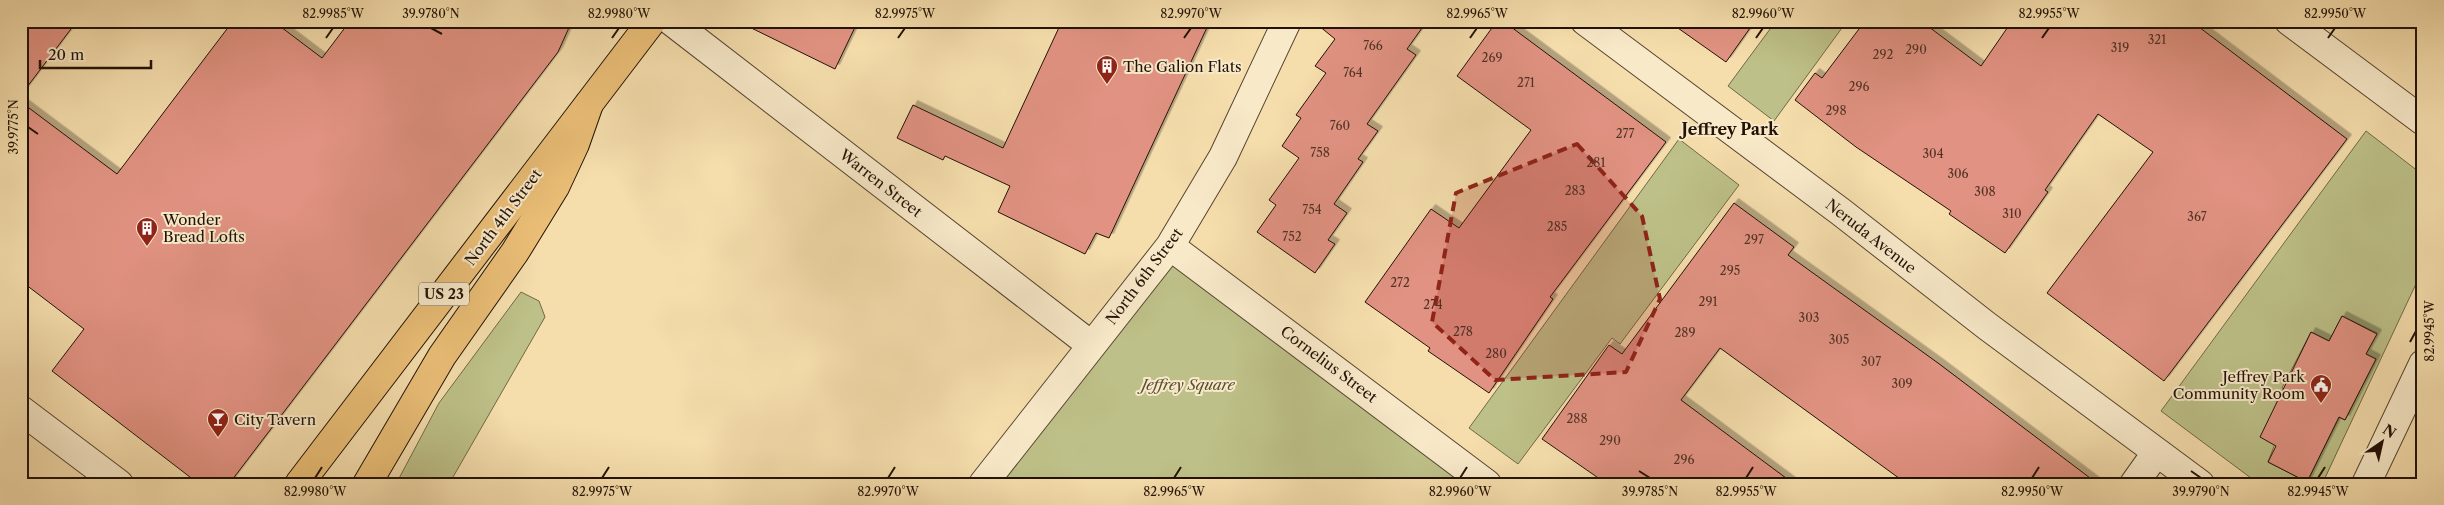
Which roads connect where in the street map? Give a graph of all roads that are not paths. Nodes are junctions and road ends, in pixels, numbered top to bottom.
1 (652, 21) edge
2 (670, 21) edge
3 (1287, 21) edge
4 (1586, 21) edge
5 (2289, 21) edge
6 (589, 104) junction
7 (2423, 120) edge
8 (1170, 246) junction
9 (1092, 345) junction
10 (2423, 364) edge
11 (21, 410) edge
12 (2156, 452) junction
13 (119, 484) edge
14 (299, 484) edge
15 (367, 484) edge
16 (983, 484) edge
17 (1487, 484) edge
18 (2134, 484) edge
19 (2200, 484) edge
20 (2366, 484) edge

1 - 6 main road, North 4th Street / US 23
2 - 9 street, Warren Street
3 - 8 street, North 6th Street
4 - 12 street, Neruda Avenue
5 - 7 street
6 - 14 main road, North 4th Street / US 23
6 - 15 main road
8 - 9 street, North 6th Street
8 - 17 street, Cornelius Street
9 - 16 street, North 6th Street
10 - 20 street
11 - 13 street
12 - 18 street
12 - 19 street, Neruda Avenue

